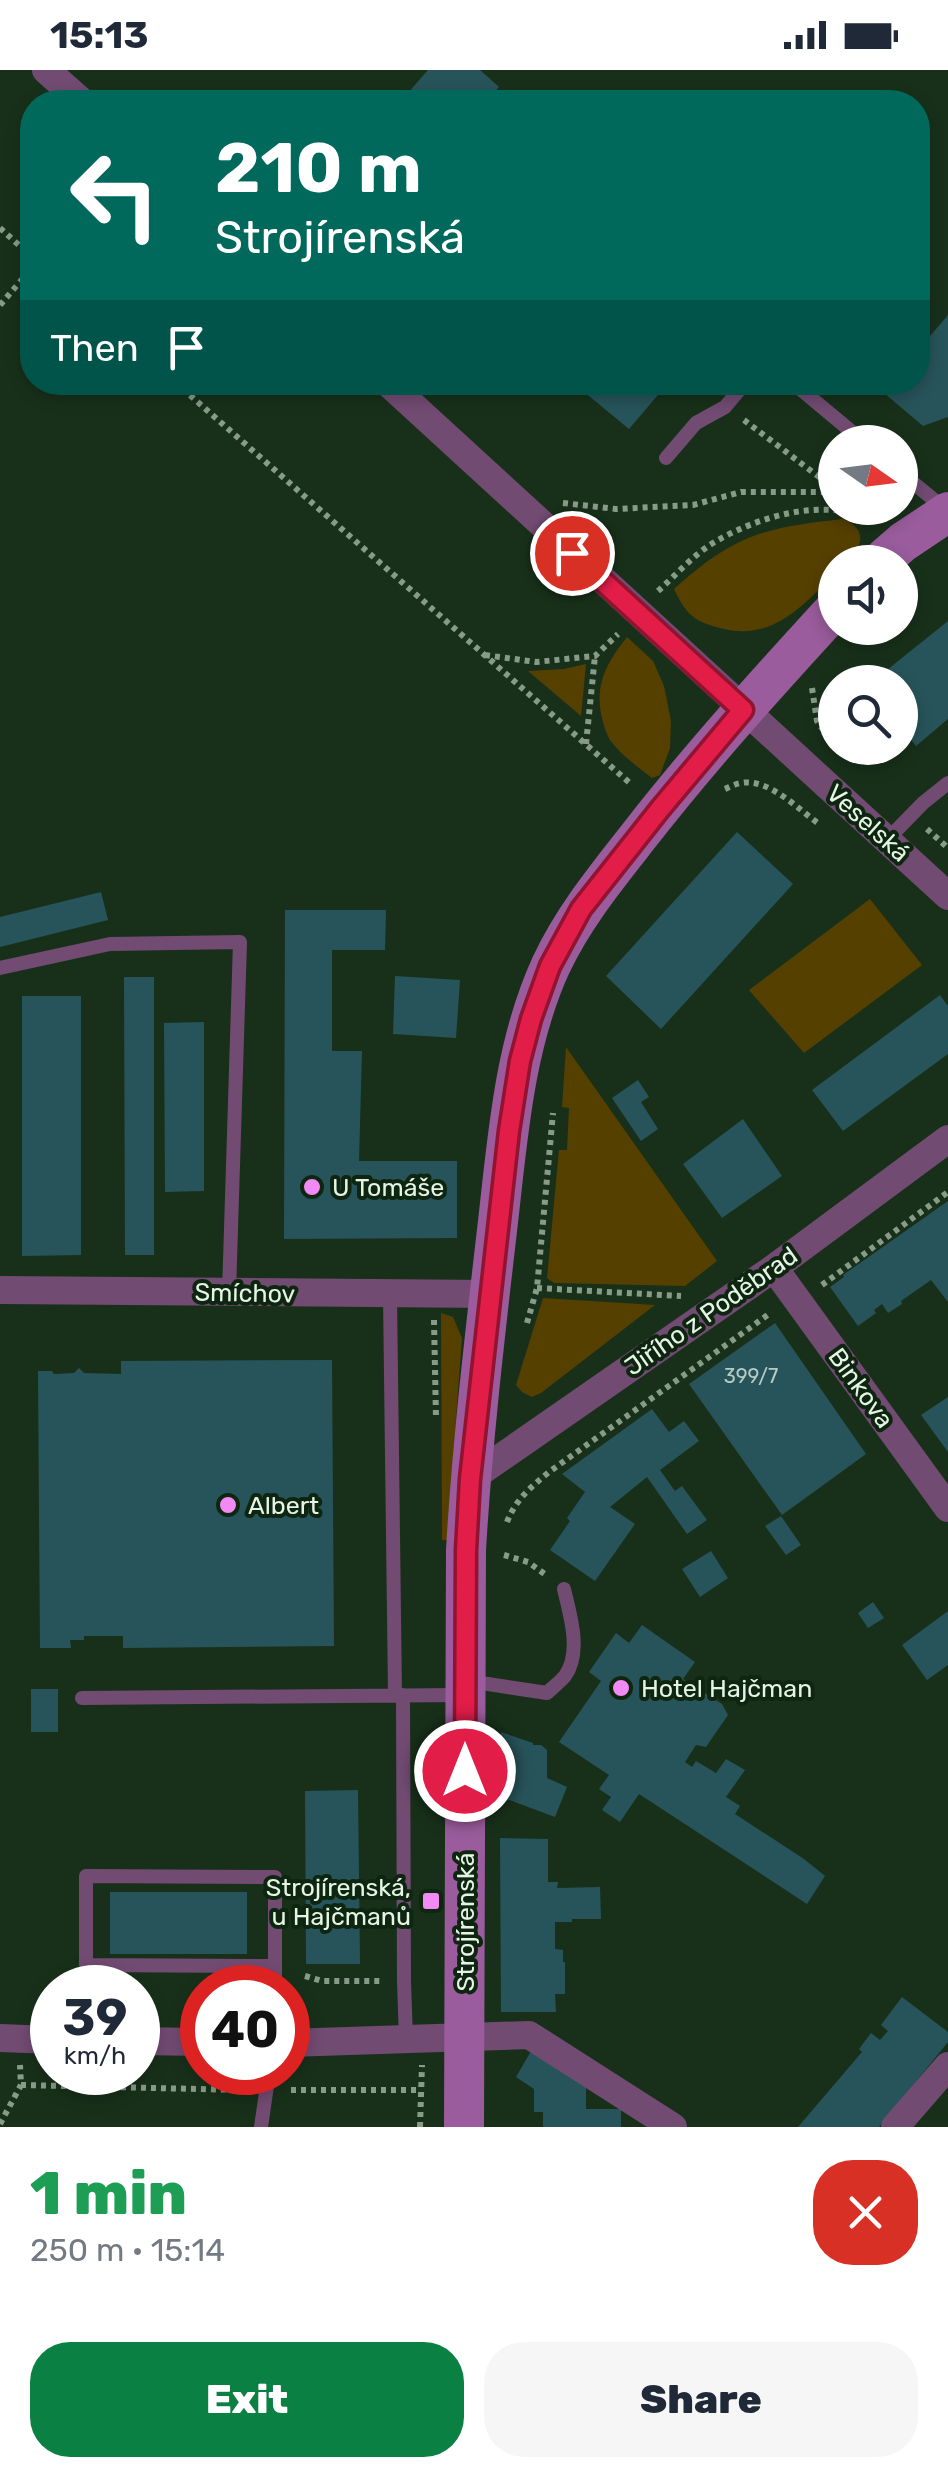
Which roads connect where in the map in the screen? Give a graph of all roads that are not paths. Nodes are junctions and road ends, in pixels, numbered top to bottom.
1 (46, 70) edge
2 (68, 90) edge
3 (401, 395) edge
4 (735, 395) edge
5 (808, 395) edge
6 (844, 425) edge
7 (666, 458) dead end
8 (918, 487) edge
9 (948, 512) edge
10 (899, 545) edge
11 (818, 628) edge
12 (743, 710) junction
13 (948, 784) edge
14 (886, 840) junction
15 (948, 896) edge
16 (0, 968) edge
17 (948, 1139) edge
18 (774, 1268) junction
19 (0, 1290) edge
20 (229, 1293) junction
21 (390, 1294) junction
22 (490, 1294) junction
23 (470, 1479) junction
24 (948, 1508) edge
25 (564, 1589) road end
26 (465, 1688) junction
27 (399, 1695) junction
28 (82, 1698) dead end
29 (275, 1966) joint
30 (465, 2037) junction
31 (0, 2038) edge
32 (30, 2039) edge
33 (406, 2040) junction
34 (310, 2042) edge
35 (948, 2066) edge
36 (265, 2095) edge
37 (260, 2127) edge
38 (464, 2127) edge
39 (672, 2127) edge
40 (896, 2127) edge

1 - 2 street
3 - 12 street
4 - 7 lane
5 - 6 lane
8 - 9 lane
9 - 10 street
11 - 12 street, Strojírenská
12 - 14 street, Veselská
12 - 22 street, Strojírenská
13 - 14 lane
14 - 15 street, Veselská
16 - 20 lane
17 - 18 street, Jiřího z Poděbrad
18 - 23 street, Jiřího z Poděbrad
18 - 24 street, Binkova
19 - 20 street, Smíchov
20 - 21 street, Smíchov
21 - 22 street, Smíchov
21 - 27 lane
22 - 23 street, Strojírenská
23 - 26 street, Strojírenská
25 - 26 lane
26 - 27 lane
26 - 30 street, Strojírenská
27 - 28 lane
27 - 33 lane
29 - 29 lane
30 - 33 street
30 - 38 street, Strojírenská
30 - 39 street
31 - 32 street
33 - 34 street
35 - 40 street
36 - 37 lane

